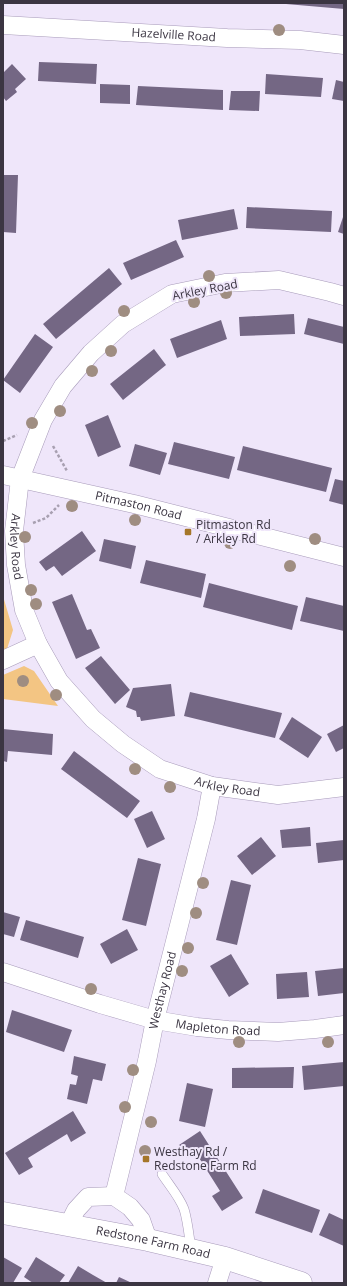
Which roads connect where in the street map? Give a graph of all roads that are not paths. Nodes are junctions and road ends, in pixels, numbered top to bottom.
1 (3, 25) edge
2 (344, 45) edge
3 (344, 296) edge
4 (12, 477) edge
5 (344, 557) edge
6 (38, 644) junction
7 (3, 660) edge
8 (212, 786) junction
9 (344, 787) edge
10 (3, 972) edge
11 (155, 1020) junction
12 (344, 1025) edge
13 (162, 1174) dead end
14 (114, 1196) junction
15 (3, 1213) edge
16 (68, 1226) junction
17 (148, 1240) junction
18 (191, 1250) junction
19 (225, 1258) junction
20 (217, 1283) edge
21 (301, 1283) edge

1 - 2 street, Hazelville Road
3 - 4 street, Arkley Road
4 - 5 street, Pitmaston Road
4 - 6 street, Arkley Road
6 - 7 street
6 - 8 street, Arkley Road
8 - 9 street, Arkley Road
8 - 11 street, Westhay Road
10 - 11 street, Mapleton Road
11 - 12 street, Mapleton Road
11 - 14 street, Westhay Road
13 - 18 lane
14 - 16 street
14 - 17 street
15 - 16 street, Redstone Farm Road
16 - 17 street, Redstone Farm Road
17 - 18 street, Redstone Farm Road
18 - 19 street, Redstone Farm Road
19 - 20 street
19 - 21 street, Redstone Farm Road

